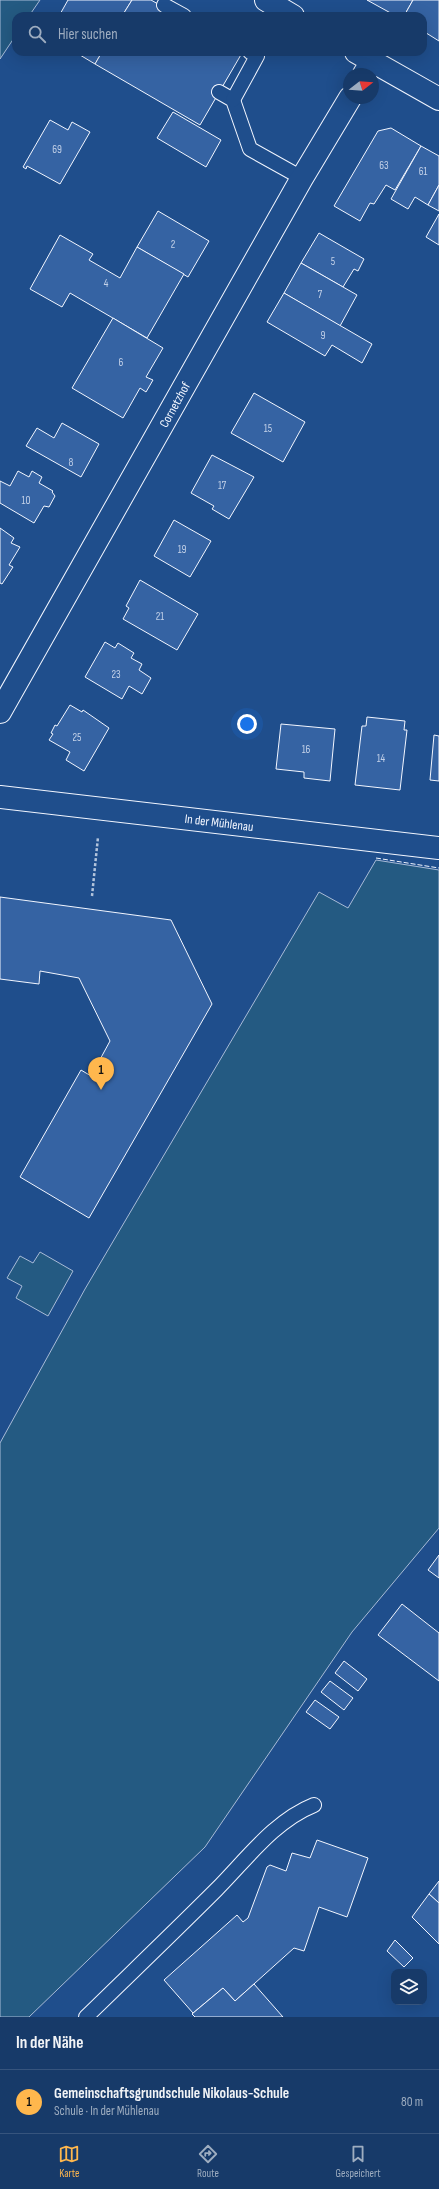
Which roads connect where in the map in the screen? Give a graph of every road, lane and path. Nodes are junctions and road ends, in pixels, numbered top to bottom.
1 (266, 0) edge
2 (164, 4) edge
3 (177, 12) edge
4 (286, 12) edge
5 (257, 56) edge
6 (364, 62) edge
7 (219, 92) dead end
8 (439, 99) edge
9 (233, 100) junction
10 (346, 104) edge
11 (302, 178) junction
12 (0, 712) edge
13 (0, 798) edge
14 (101, 810) junction
15 (439, 848) edge
16 (92, 896) dead end
17 (314, 1805) dead end
18 (86, 2017) edge

1 - 4 street
2 - 3 lane
5 - 9 lane
6 - 8 street
7 - 9 lane
9 - 11 lane
10 - 11 street, Cornetzhof
11 - 12 street, Cornetzhof
13 - 14 street, In der Mühlenau
14 - 15 street, In der Mühlenau
14 - 16 path
17 - 18 lane

